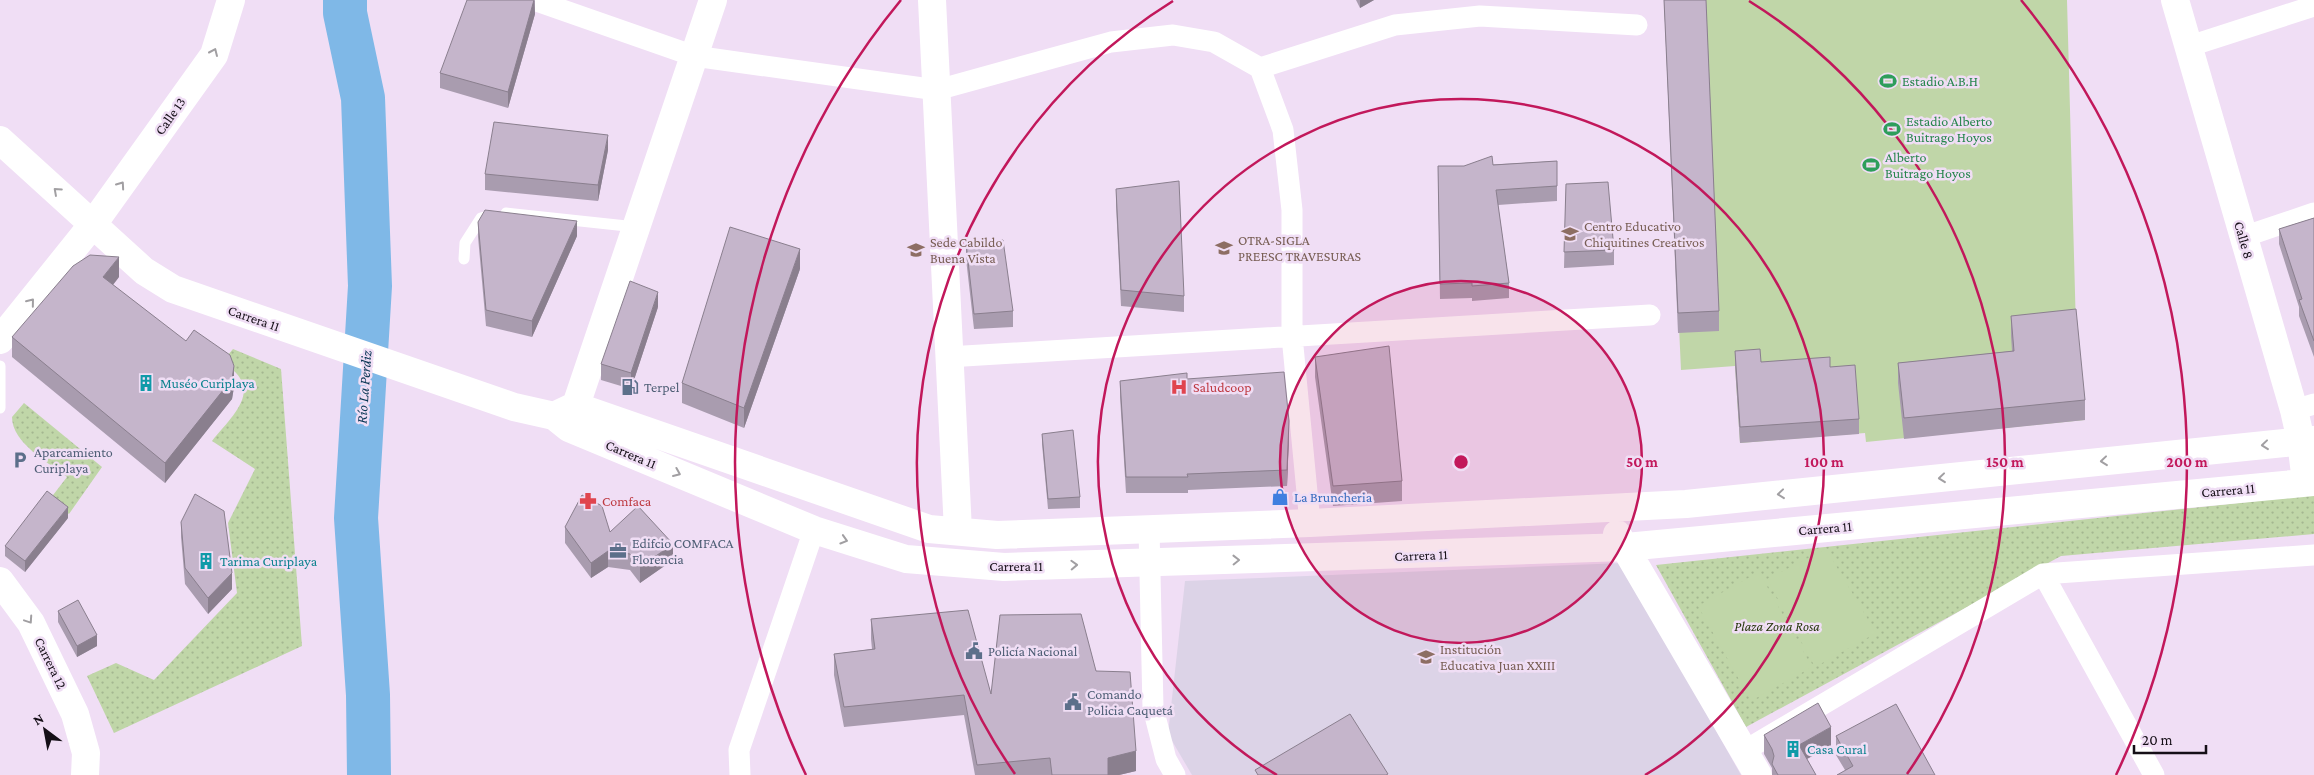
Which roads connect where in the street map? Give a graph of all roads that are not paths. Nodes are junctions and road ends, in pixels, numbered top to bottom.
1 (231, 0) edge
2 (534, 0) edge
3 (712, 0) edge
4 (932, 0) edge
5 (2175, 0) edge
6 (2314, 6) edge
7 (1636, 25) dead end
8 (2190, 46) junction
9 (694, 56) junction
10 (1260, 68) junction
11 (937, 90) junction
12 (0, 140) edge
13 (2314, 213) edge
14 (93, 224) junction
15 (636, 227) junction
16 (2243, 237) junction
17 (464, 259) dead end
18 (1650, 314) dead end
19 (1292, 336) junction
20 (0, 340) edge
21 (948, 356) junction
22 (0, 366) edge
23 (2304, 407) edge
24 (0, 408) edge
25 (566, 416) junction
26 (2308, 440) edge
27 (2310, 482) edge
28 (1601, 508) junction
29 (1310, 523) junction
30 (1149, 529) junction
31 (814, 530) junction
32 (958, 531) junction
33 (1626, 548) junction
34 (2314, 555) edge
35 (1151, 562) junction
36 (2043, 574) junction
37 (0, 581) edge
38 (1744, 750) junction
39 (85, 764) edge
40 (740, 775) edge
41 (1175, 775) edge
42 (1758, 775) edge
43 (2154, 775) edge

14 -> 1 main road, Calle 13
2 - 9 street
3 - 9 main road
4 - 11 main road
5 - 8 main road, Calle 8
6 - 8 street
7 - 10 street
8 - 16 main road, Calle 8
9 - 11 street
9 - 15 main road
10 - 11 street
10 - 19 street
11 - 21 main road
14 -> 12 main road, Carrera 11
13 - 16 street
20 -> 14 main road, Calle 13
14 - 25 main road, Carrera 11
15 - 17 lane
15 - 25 main road
16 - 23 main road, Calle 8
18 - 19 street
19 - 21 street
19 - 29 street
21 - 32 main road
22 - 24 lane
23 - 26 main road, Calle 8
25 -> 31 main road, Carrera 11
25 - 32 main road, Carrera 11
26 - 27 main road, Calle 8
26 -> 28 main road, Carrera 11
27 - 33 main road, Carrera 11
28 - 29 main road, Carrera 11
28 - 33 main road
29 - 30 main road, Carrera 11
30 - 32 main road, Carrera 11
30 - 35 street
31 -> 35 main road, Carrera 11
31 - 40 street
35 -> 33 main road, Carrera 11
33 - 38 main road
34 - 36 street
35 - 41 street
36 - 38 street
36 - 43 street
37 -> 39 main road, Carrera 12
38 - 42 main road

